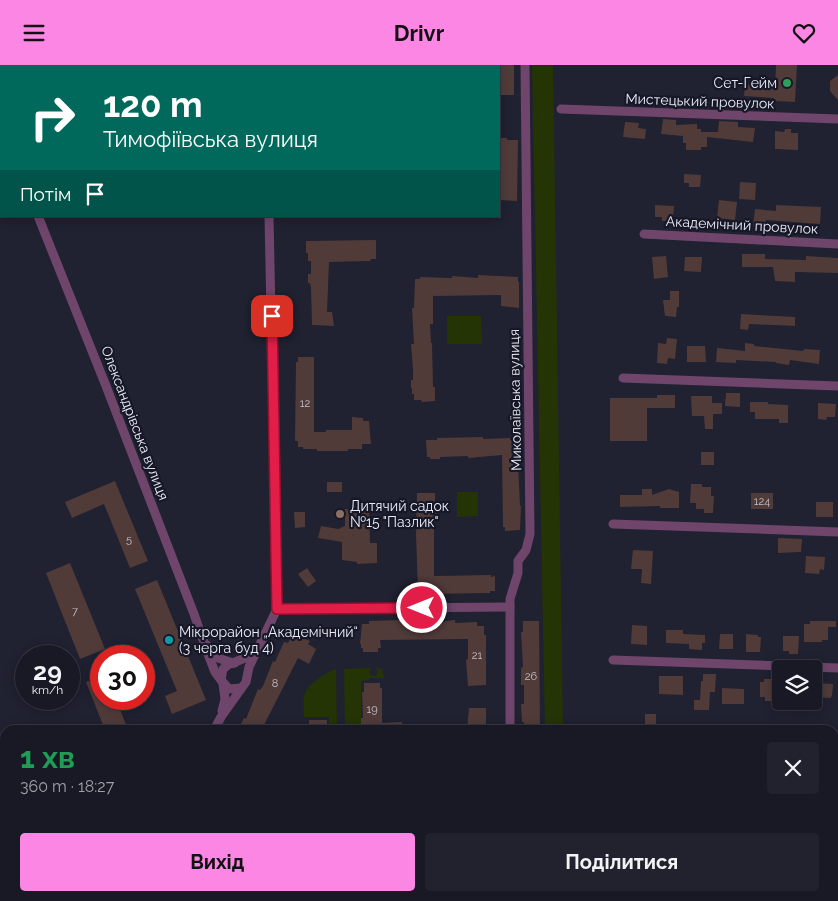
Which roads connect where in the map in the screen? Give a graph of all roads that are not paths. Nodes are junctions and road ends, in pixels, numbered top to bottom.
1 (525, 65) edge
2 (561, 109) dead end
3 (838, 119) edge
4 (38, 217) edge
5 (270, 217) edge
6 (644, 234) dead end
7 (838, 244) edge
8 (623, 378) dead end
9 (838, 386) edge
10 (613, 524) dead end
11 (838, 532) edge
12 (510, 607) junction
13 (277, 609) junction
14 (262, 638) junction
15 (203, 642) junction
16 (613, 660) dead end
17 (233, 663) junction
18 (838, 668) edge
19 (247, 675) junction
20 (222, 682) junction
21 (240, 688) junction
22 (220, 717) junction
23 (216, 725) edge
24 (510, 725) edge

1 - 12 street, Миколаївська вулиця
2 - 3 street, Мистецький провулок
4 - 15 street, Олександрівська вулиця
5 - 13 street
6 - 7 street, Академічний провулок
8 - 9 street
10 - 11 street
12 - 13 street
12 - 24 street, Миколаївська вулиця
13 - 14 street
14 - 17 street
14 - 19 street
15 - 17 street
15 - 20 street, Олександрівська вулиця
16 - 18 street
17 - 19 street
17 - 20 street
19 - 21 street
20 - 21 street
20 - 22 street
21 - 22 street
22 - 23 street

